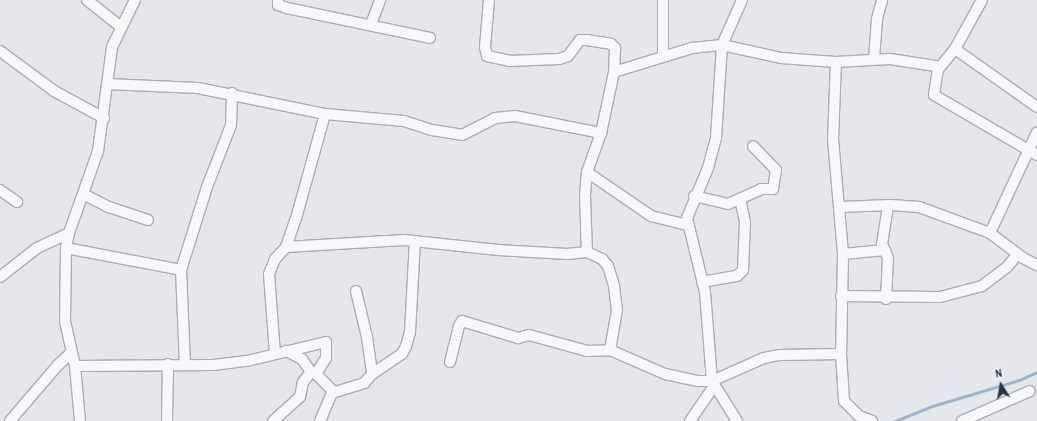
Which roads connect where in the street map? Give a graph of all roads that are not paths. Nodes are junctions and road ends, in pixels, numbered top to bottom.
1 (87, 0) edge
2 (135, 0) edge
3 (278, 0) edge
4 (380, 0) edge
5 (489, 0) edge
6 (663, 0) edge
7 (742, 0) edge
8 (882, 0) edge
9 (982, 0) edge
10 (371, 24) junction
11 (121, 27) junction
12 (430, 38) dead end
13 (722, 45) junction
14 (955, 49) junction
15 (0, 51) edge
16 (663, 56) junction
17 (874, 59) junction
18 (836, 62) junction
19 (938, 69) junction
20 (614, 72) junction
21 (107, 84) junction
22 (232, 93) junction
23 (1037, 107) edge
24 (325, 114) junction
25 (104, 118) junction
26 (1037, 132) edge
27 (601, 133) junction
28 (753, 146) dead end
29 (1027, 151) junction
30 (1037, 155) edge
31 (586, 172) junction
32 (0, 190) edge
33 (85, 195) junction
34 (694, 196) junction
35 (740, 199) junction
36 (17, 202) dead end
37 (888, 205) junction
38 (839, 207) junction
39 (148, 220) dead end
40 (688, 226) junction
41 (69, 233) junction
42 (990, 233) junction
43 (415, 241) junction
44 (286, 247) junction
45 (66, 248) junction
46 (885, 250) junction
47 (587, 252) junction
48 (843, 254) junction
49 (1018, 254) junction
50 (1037, 265) edge
51 (181, 270) junction
52 (0, 277) edge
53 (702, 282) junction
54 (356, 291) dead end
55 (841, 296) junction
56 (886, 299) junction
57 (610, 350) junction
58 (286, 351) junction
59 (71, 353) junction
60 (275, 354) junction
61 (842, 354) junction
62 (450, 362) dead end
63 (168, 364) junction
64 (185, 365) junction
65 (75, 366) junction
66 (372, 374) junction
67 (713, 383) junction
68 (1030, 391) dead end
69 (334, 392) junction
70 (10, 421) edge
71 (80, 421) edge
72 (167, 421) edge
73 (273, 421) edge
74 (320, 421) edge
75 (690, 421) edge
76 (737, 421) edge
77 (872, 421) edge
78 (962, 421) edge

1 - 11 street
2 - 11 street
3 - 10 street
4 - 10 street
5 - 20 street
6 - 16 street
7 - 13 street
8 - 17 street
9 - 14 street
10 - 12 street
11 - 21 street
13 - 16 street
13 - 18 street
13 - 34 street
14 - 19 street
14 - 23 street
15 - 25 street
16 - 20 street
17 - 18 street
17 - 19 street
18 - 38 street
19 - 29 street
20 - 27 street
21 - 22 street
21 - 25 street
22 - 24 street
22 - 51 street
24 - 27 street
24 - 44 street
25 - 33 street
26 - 29 street
27 - 31 street
28 - 35 street
29 - 30 street
29 - 42 street
31 - 40 street
31 - 47 street
32 - 36 street
33 - 39 street
33 - 41 street
34 - 35 street
34 - 40 street
35 - 53 street
37 - 38 street
37 - 42 street
37 - 46 street
38 - 48 street
40 - 53 street
41 - 45 street
41 - 52 street
42 - 49 street
43 - 44 street
43 - 47 street
43 - 66 street
44 - 60 street
45 - 51 street
45 - 59 street
46 - 48 street
46 - 56 street
47 - 57 street
48 - 55 street
49 - 50 street
49 - 56 street
51 - 64 street
53 - 67 street
54 - 66 street
55 - 56 street
55 - 61 street
57 - 62 street
57 - 67 street
58 - 60 street
58 - 69 street
58 - 73 street
59 - 65 street
59 - 70 street
60 - 64 street
61 - 67 street
61 - 77 street
63 - 64 street
63 - 65 street
63 - 72 street
65 - 71 street
66 - 69 street
67 - 75 street
67 - 76 street
68 - 78 street
69 - 74 street

